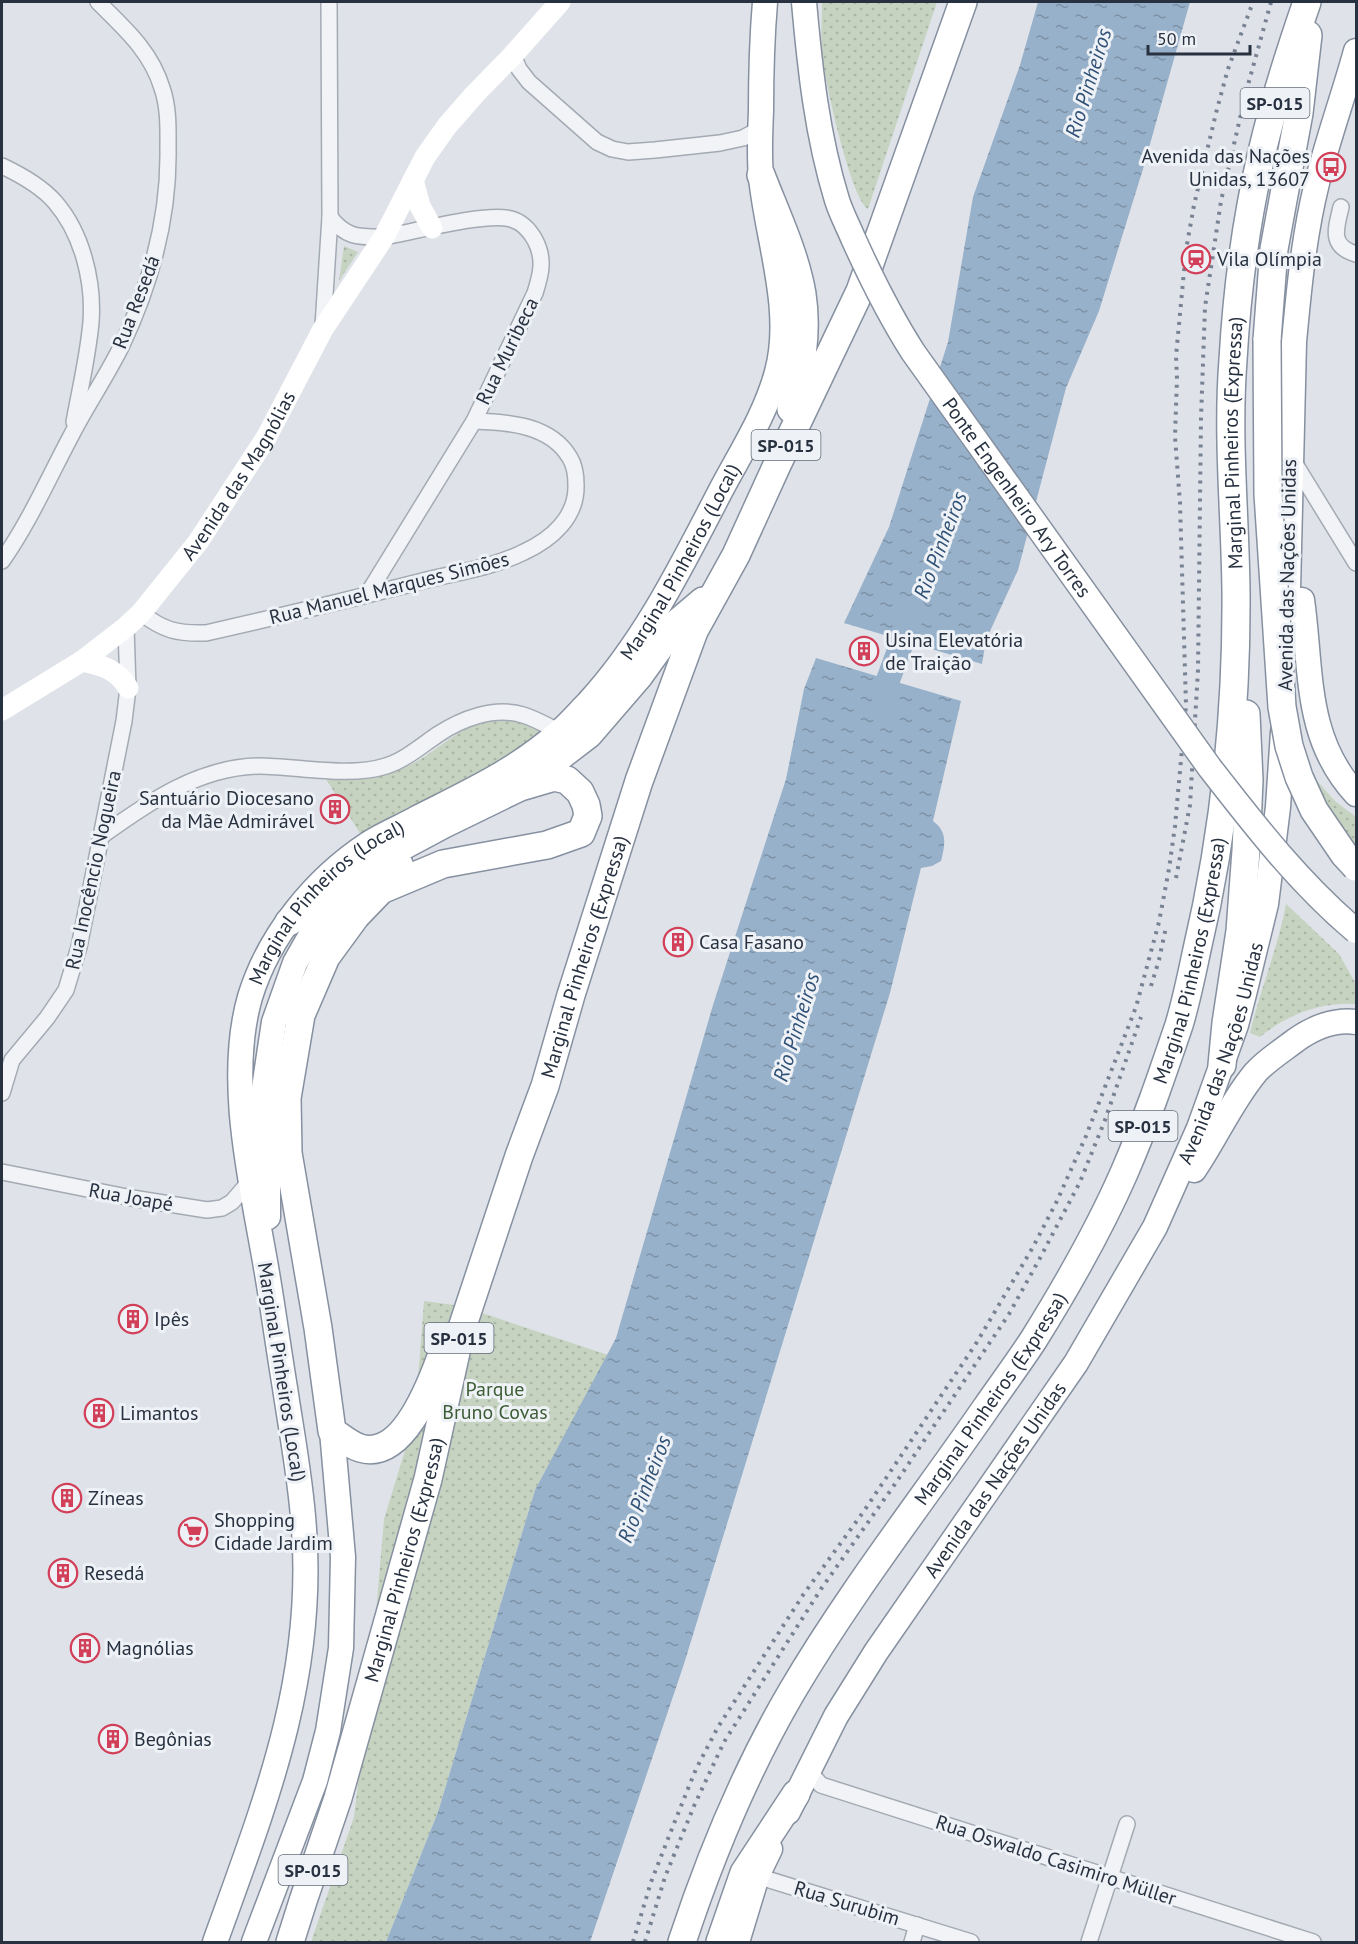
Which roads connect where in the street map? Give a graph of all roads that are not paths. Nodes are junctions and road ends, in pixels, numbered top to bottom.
1 (98, 2) edge
2 (329, 2) edge
3 (560, 2) edge
4 (765, 2) edge
5 (804, 2) edge
6 (963, 2) edge
7 (1309, 2) edge
8 (1356, 51) edge
9 (513, 55) junction
10 (760, 129) junction
11 (2, 166) edge
12 (761, 175) junction
13 (413, 180) junction
14 (1341, 207) dead end
15 (330, 217) junction
16 (432, 228) junction
17 (384, 237) junction
18 (1356, 254) edge
19 (323, 329) junction
20 (474, 420) junction
21 (72, 434) junction
22 (1290, 456) junction
23 (777, 465) junction
24 (1290, 542) junction
25 (2, 561) edge
26 (1356, 563) edge
27 (716, 591) junction
28 (367, 595) junction
29 (133, 620) junction
30 (82, 661) junction
31 (1234, 667) junction
32 (128, 688) junction
33 (2, 710) edge
34 (560, 732) junction
35 (520, 787) junction
36 (1356, 795) edge
37 (103, 836) junction
38 (401, 865) joint
39 (1356, 867) edge
40 (381, 890) junction
41 (289, 922) junction
42 (1356, 931) edge
43 (1356, 1022) edge
44 (1222, 1065) junction
45 (2, 1093) edge
46 (2, 1172) edge
47 (250, 1181) junction
48 (1155, 1227) junction
49 (267, 1272) junction
50 (475, 1286) junction
51 (332, 1431) junction
52 (811, 1765) junction
53 (796, 1794) junction
54 (1127, 1824) dead end
55 (757, 1876) junction
56 (1109, 1878) junction
57 (917, 1925) junction
58 (215, 1942) edge
59 (254, 1942) edge
60 (290, 1942) edge
61 (682, 1942) edge
62 (720, 1942) edge
63 (737, 1942) edge
64 (912, 1942) edge
65 (971, 1942) edge
66 (1089, 1942) edge
67 (1313, 1942) edge

1 - 21 street, Rua Resedá
2 - 15 street, Avenida das Magnólias
3 - 9 main road, Avenida das Magnólias
4 - 10 highway, Marginal Pinheiros (Local)
5 - 42 highway, Ponte Engenheiro Ary Torres, bridge
6 - 23 highway, Marginal Pinheiros (Expressa) / SP-015
7 - 31 highway, Marginal Pinheiros (Expressa) / SP-015
7 - 39 highway, bridge
8 - 22 highway, Avenida das Nações Unidas
9 - 10 street
9 - 13 main road, Avenida das Magnólias
10 - 12 highway, Marginal Pinheiros (Local)
11 - 21 street
12 - 23 highway
12 - 34 highway, Marginal Pinheiros (Local)
13 - 16 main road
13 - 17 main road, Avenida das Magnólias
14 - 18 street
15 - 17 street
15 - 19 street, Avenida das Magnólias
16 - 17 street, Rua Muribeca
16 - 20 street, Rua Muribeca
17 - 19 main road, Avenida das Magnólias
19 - 29 main road, Avenida das Magnólias
20 - 28 street, Rua Muribeca
20 - 28 street, Rua Manuel Marques Simões
21 - 25 street, Rua Resedá
22 - 24 highway, Avenida das Nações Unidas
22 - 26 street
23 - 27 highway, Marginal Pinheiros (Expressa) / SP-015
24 - 36 highway
24 - 44 highway, Avenida das Nações Unidas
27 - 35 highway
27 - 50 highway, Marginal Pinheiros (Expressa) / SP-015
28 - 29 street, Rua Manuel Marques Simões
29 - 30 main road, Avenida das Magnólias
29 - 32 street, Rua Inocêncio Nogueira
30 - 32 main road
30 - 33 main road, Avenida das Magnólias
31 - 44 highway
31 - 61 highway, Marginal Pinheiros (Expressa) / SP-015
32 - 37 street, Rua Inocêncio Nogueira
34 - 37 street
34 - 41 highway, Marginal Pinheiros (Local)
35 - 40 highway
35 - 41 highway
37 - 45 street, Rua Inocêncio Nogueira
38 - 40 highway
38 - 49 highway
40 - 51 highway
41 - 47 highway, Marginal Pinheiros (Local)
43 - 48 highway
44 - 48 highway, Avenida das Nações Unidas
46 - 47 street, Rua Joapé
47 - 49 highway, Marginal Pinheiros (Local)
48 - 52 highway, Avenida das Nações Unidas
49 - 58 highway, Marginal Pinheiros (Local)
50 - 51 highway
50 - 60 highway, Marginal Pinheiros (Expressa) / SP-015
51 - 59 highway
52 - 53 highway, Avenida das Nações Unidas
52 - 56 street, Rua Oswaldo Casimiro Müller
53 - 55 highway, Avenida das Nações Unidas
53 - 62 highway
54 - 56 street
55 - 57 street, Rua Surubim
55 - 63 highway, Avenida das Nações Unidas
56 - 66 street
56 - 67 street, Rua Oswaldo Casimiro Müller
57 - 64 street
57 - 65 street, Rua Surubim

